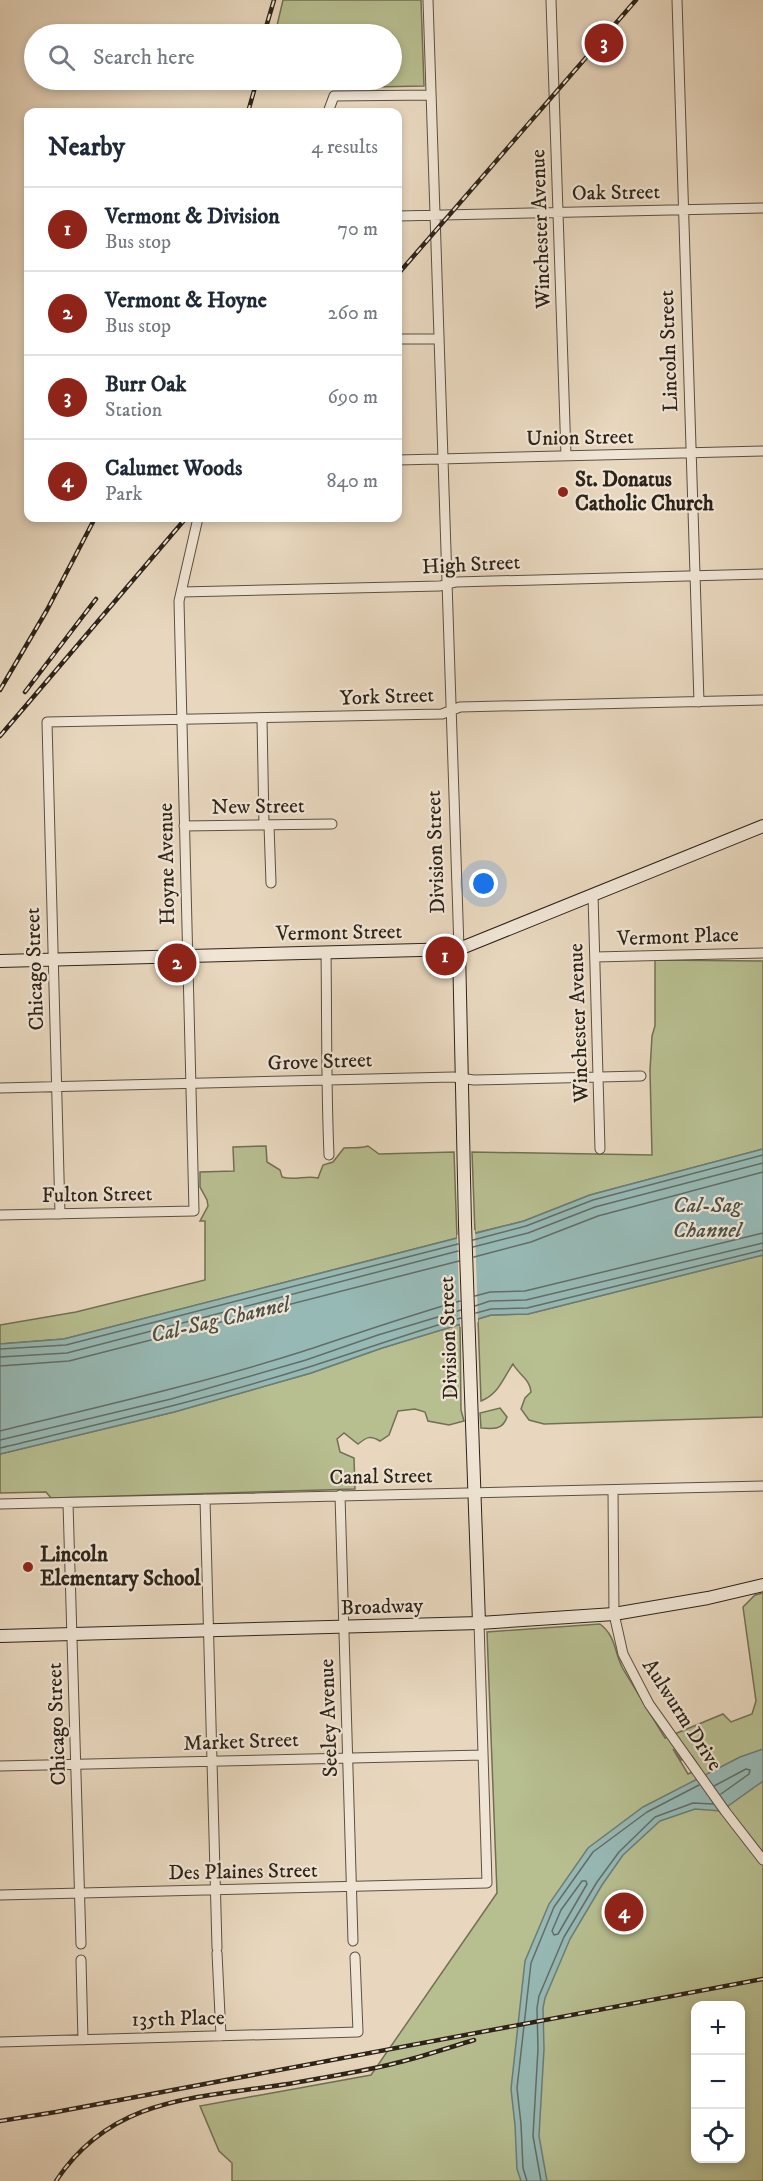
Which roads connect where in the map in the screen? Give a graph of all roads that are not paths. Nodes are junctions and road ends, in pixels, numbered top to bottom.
1 (428, 0) edge
2 (551, 0) edge
3 (677, 0) edge
4 (431, 95) junction
5 (330, 108) edge
6 (763, 208) edge
7 (683, 210) junction
8 (559, 213) junction
9 (435, 215) junction
10 (402, 216) edge
11 (402, 339) edge
12 (439, 339) junction
13 (763, 451) edge
14 (690, 453) junction
15 (566, 456) junction
16 (443, 459) junction
17 (402, 460) edge
18 (197, 522) edge
19 (763, 574) edge
20 (694, 576) junction
21 (447, 584) junction
22 (181, 592) junction
23 (763, 700) edge
24 (699, 702) junction
25 (451, 710) junction
26 (262, 719) junction
27 (182, 720) junction
28 (47, 722) joint
29 (332, 824) dead end
30 (267, 825) junction
31 (184, 826) junction
32 (763, 826) edge
33 (271, 883) dead end
34 (593, 895) junction
35 (459, 950) junction
36 (326, 953) junction
37 (763, 953) edge
38 (188, 956) junction
39 (595, 957) junction
40 (52, 959) junction
41 (0, 961) edge
42 (641, 1076) dead end
43 (598, 1077) junction
44 (462, 1078) junction
45 (327, 1080) junction
46 (191, 1084) junction
47 (56, 1087) junction
48 (0, 1088) edge
49 (600, 1149) dead end
50 (329, 1155) dead end
51 (194, 1211) joint
52 (60, 1214) junction
53 (0, 1215) edge
54 (763, 1486) edge
55 (613, 1490) junction
56 (474, 1493) junction
57 (340, 1495) junction
58 (205, 1499) junction
59 (69, 1503) junction
60 (0, 1504) edge
61 (763, 1585) edge
62 (614, 1614) junction
63 (479, 1623) junction
64 (344, 1627) junction
65 (208, 1631) junction
66 (72, 1634) junction
67 (0, 1635) edge
68 (483, 1755) junction
69 (348, 1757) junction
70 (212, 1762) junction
71 (76, 1764) junction
72 (0, 1766) edge
73 (763, 1860) edge
74 (487, 1882) joint
75 (352, 1887) junction
76 (216, 1891) junction
77 (80, 1893) junction
78 (0, 1895) edge
79 (353, 1941) dead end
80 (81, 1944) dead end
81 (355, 1957) dead end
82 (81, 1960) dead end
83 (221, 2037) junction
84 (83, 2040) junction
85 (0, 2042) edge

1 - 4 street, Division Street
2 - 8 street, Winchester Avenue
3 - 7 street, Lincoln Street
4 - 5 street
4 - 9 street, Division Street
6 - 7 street, Oak Street
7 - 8 street, Oak Street
7 - 14 street, Lincoln Street
8 - 9 street, Oak Street
8 - 15 street, Winchester Avenue
9 - 10 street, Oak Street
9 - 12 street, Division Street
11 - 12 street
12 - 16 street, Division Street
13 - 14 street, Union Street
14 - 15 street, Union Street
14 - 20 street, Lincoln Street
15 - 16 street, Union Street
16 - 17 street, Union Street
16 - 21 street, Division Street
18 - 22 street, Hoyne Avenue
19 - 20 street, High Street
20 - 21 street, High Street
20 - 24 street, Lincoln Street
21 - 22 street, High Street
21 - 25 street, Division Street
22 - 27 street, Hoyne Avenue
23 - 24 street, York Street
24 - 25 street, York Street
25 - 26 street, York Street
25 - 35 street, Division Street
26 - 27 street, York Street
26 - 30 street
27 - 28 street, York Street
27 - 31 street, Hoyne Avenue
28 - 40 street, Chicago Street
29 - 30 street, New Street
30 - 31 street, New Street
30 - 33 street
31 - 38 street, Hoyne Avenue
32 - 34 street, Vermont Street
34 - 35 street, Vermont Street
34 - 39 street, Winchester Avenue
35 - 36 street, Vermont Street
35 - 44 street, Division Street
36 - 38 street, Vermont Street
36 - 45 street
37 - 39 street, Vermont Place
38 - 40 street, Vermont Street
38 - 46 street, Hoyne Avenue
39 - 43 street, Winchester Avenue
40 - 41 street, Vermont Street
40 - 47 street, Chicago Street
42 - 43 street, Grove Street
43 - 44 street, Grove Street
43 - 49 street, Winchester Avenue
44 - 45 street, Grove Street
44 - 56 street, Division Street
45 - 46 street, Grove Street
45 - 50 street
46 - 47 street, Grove Street
46 - 51 street, Hoyne Avenue
47 - 48 street, Grove Street
47 - 52 street, Chicago Street
51 - 52 street, Fulton Street
52 - 53 street, Fulton Street
54 - 55 street, Canal Street
55 - 56 street, Canal Street
55 - 62 street, Aulwurm Drive
56 - 57 street, Canal Street
56 - 63 street, Division Street
57 - 58 street, Canal Street
57 - 64 street, Seeley Avenue
58 - 59 street, Canal Street
58 - 65 street
59 - 60 street, Canal Street
59 - 66 street, Chicago Street
61 - 62 street, Broadway
62 - 63 street, Broadway
62 - 73 street, Aulwurm Drive
63 - 64 street, Broadway
63 - 68 street, Division Street
64 - 65 street, Broadway
64 - 69 street, Seeley Avenue
65 - 66 street, Broadway
65 - 70 street
66 - 67 street, Broadway
66 - 71 street, Chicago Street
68 - 69 street, Market Street
68 - 74 street, Division Street
69 - 70 street, Market Street
69 - 75 street, Seeley Avenue
70 - 71 street, Market Street
70 - 76 street
71 - 72 street, Market Street
71 - 77 street, Chicago Street
74 - 75 street, Des Plaines Street
75 - 76 street, Des Plaines Street
75 - 79 street, Seeley Avenue
76 - 77 street, Des Plaines Street
76 - 83 street
77 - 78 street, Des Plaines Street
77 - 80 street, Chicago Street
81 - 83 street, 135th Place
82 - 84 street
83 - 84 street, 135th Place
84 - 85 street, 135th Place

